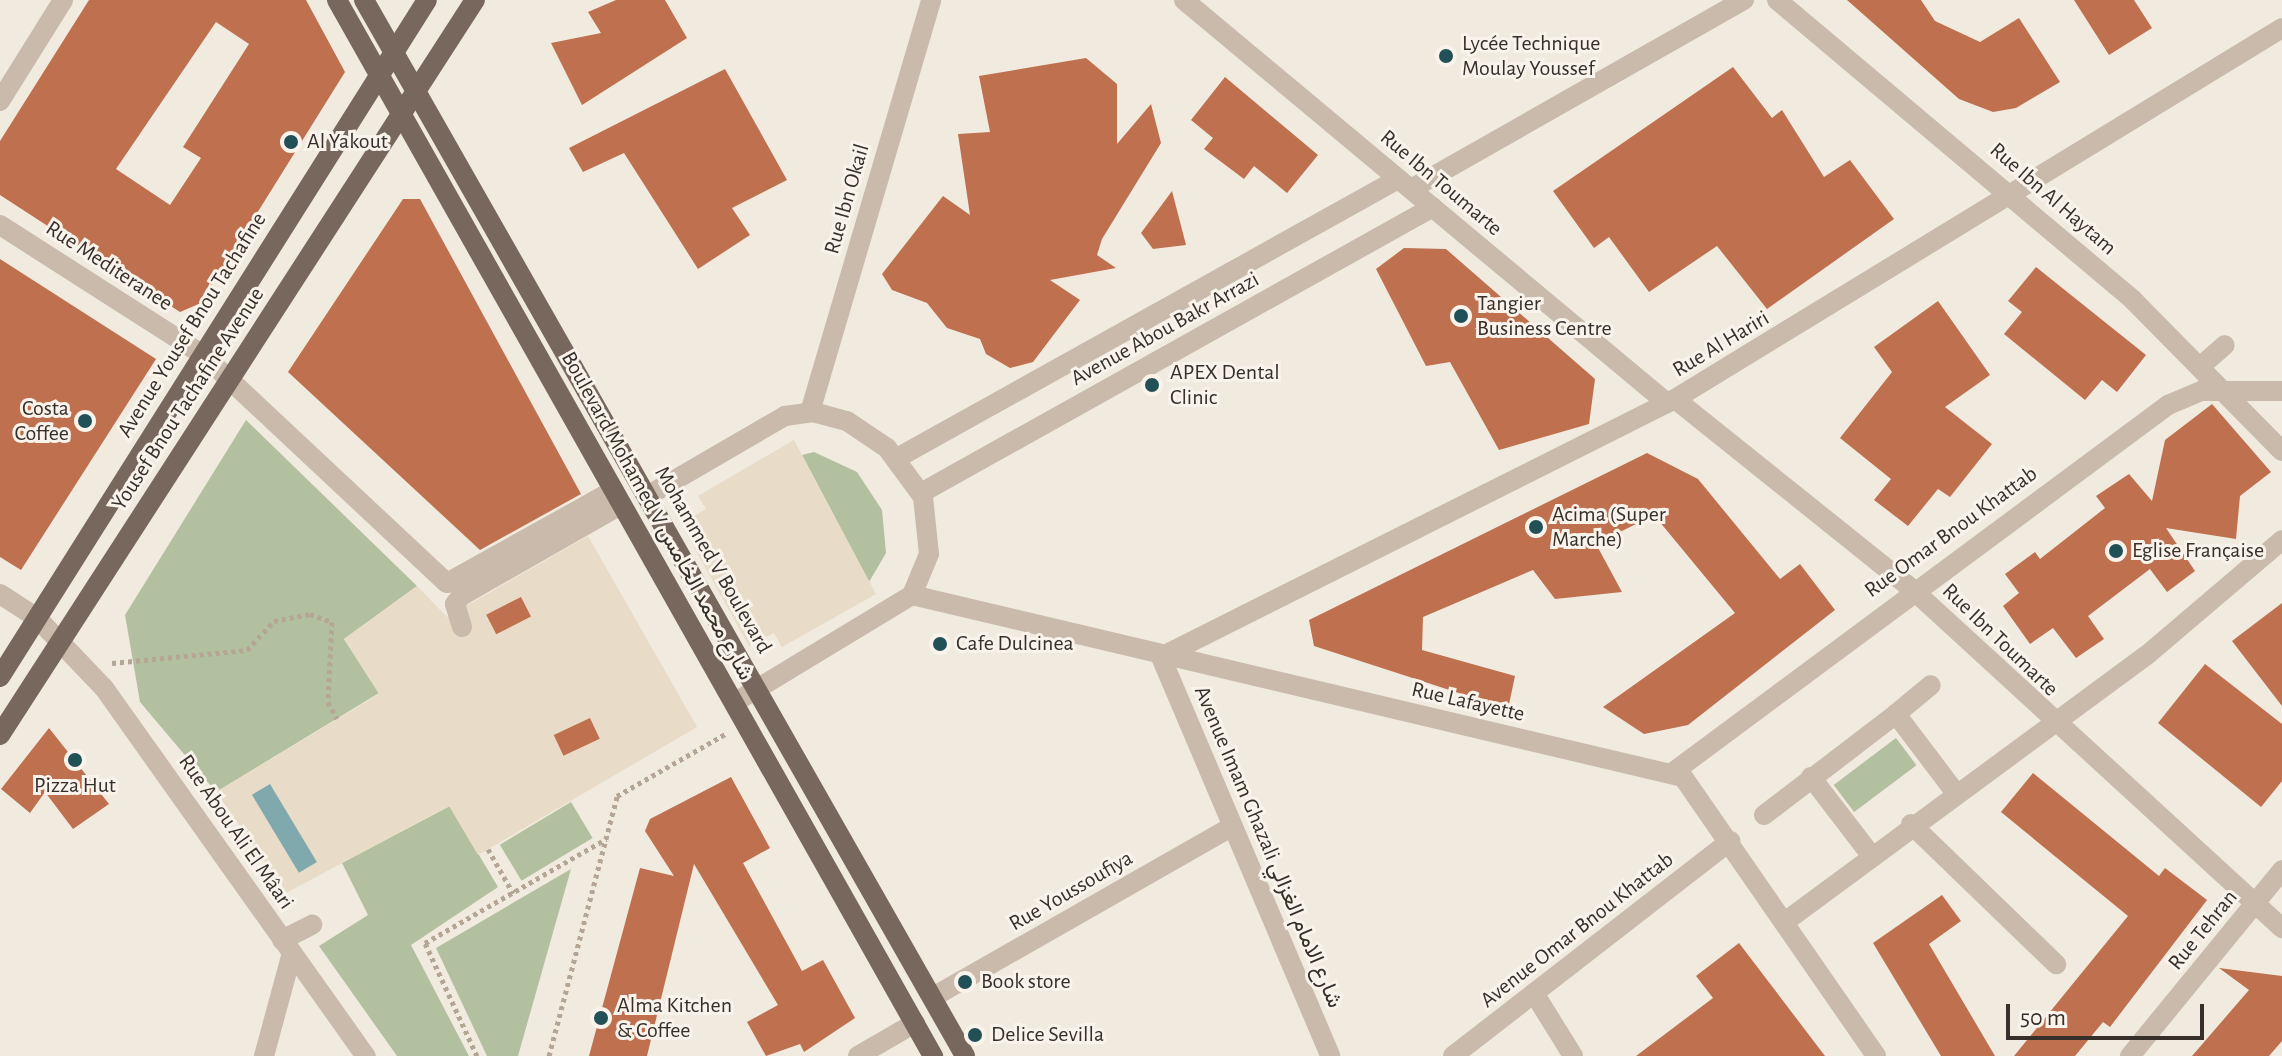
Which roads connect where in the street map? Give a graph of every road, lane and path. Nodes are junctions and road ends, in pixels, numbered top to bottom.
1 (63, 0) edge
2 (337, 0) edge
3 (364, 0) edge
4 (427, 0) edge
5 (475, 0) edge
6 (931, 0) edge
7 (1184, 0) edge
8 (1744, 0) edge
9 (1777, 0) edge
10 (2282, 28) edge
11 (392, 51) junction
12 (378, 73) junction
13 (416, 89) junction
14 (0, 101) edge
15 (400, 112) junction
16 (1405, 184) junction
17 (2013, 195) junction
18 (1433, 207) junction
19 (0, 225) edge
20 (2225, 345) dead end
21 (202, 354) junction
22 (2202, 365) junction
23 (230, 379) junction
24 (2227, 389) junction
25 (2282, 391) edge
26 (1671, 401) junction
27 (810, 412) junction
28 (2282, 451) edge
29 (897, 458) junction
30 (921, 493) junction
31 (649, 495) junction
32 (618, 497) junction
33 (2282, 540) edge
34 (1912, 589) junction
35 (0, 594) edge
36 (912, 595) junction
37 (37, 618) junction
38 (462, 627) dead end
39 (61, 640) junction
40 (1161, 657) junction
41 (100, 665) dead end
42 (0, 677) edge
43 (1931, 685) dead end
44 (759, 688) junction
45 (734, 703) junction
46 (1896, 714) junction
47 (337, 719) dead end
48 (2054, 724) junction
49 (729, 732) dead end
50 (0, 735) edge
51 (1672, 773) junction
52 (1811, 777) junction
53 (1955, 792) junction
54 (1764, 815) dead end
55 (1911, 824) junction
56 (1233, 826) junction
57 (606, 839) junction
58 (1730, 841) junction
59 (488, 849) dead end
60 (1870, 854) junction
61 (2282, 870) edge
62 (513, 893) junction
63 (2254, 904) junction
64 (1786, 921) junction
65 (312, 925) dead end
66 (2282, 928) edge
67 (287, 946) junction
68 (2056, 964) dead end
69 (1534, 993) junction
70 (933, 997) junction
71 (915, 1023) junction
72 (264, 1056) edge
73 (366, 1056) edge
74 (477, 1056) edge
75 (549, 1056) edge
76 (858, 1056) edge
77 (933, 1056) edge
78 (965, 1056) edge
79 (1330, 1056) edge
80 (1453, 1056) edge
81 (1573, 1056) edge
82 (1876, 1056) edge
83 (2130, 1056) edge

1 - 14 street
2 - 12 main road, Boulevard Mohamed V شارع محمد الخامس
3 - 11 main road
4 - 11 main road, Avenue Yousef Bnou Tachafine
5 - 13 main road
6 - 27 street, Rue Ibn Okail
7 - 16 street, Rue Ibn Toumarte
8 - 16 street, Avenue Abou Bakr Arrazi
9 - 17 street, Rue Ibn Al Haytam
10 - 17 street, Rue Al Hariri
11 - 12 main road, Avenue Yousef Bnou Tachafine
11 - 13 main road
12 - 15 main road, Boulevard Mohamed V شارع محمد الخامس
12 - 21 main road, Avenue Yousef Bnou Tachafine
13 - 15 main road, Yousef Bnou Tachafine Avenue
13 - 31 main road, Mohammed V Boulevard
15 - 23 main road, Yousef Bnou Tachafine Avenue
15 - 32 main road, Boulevard Mohamed V شارع محمد الخامس
16 - 18 street, Rue Ibn Toumarte
16 - 29 street, Avenue Abou Bakr Arrazi
17 - 22 street, Rue Ibn Al Haytam
17 - 26 street, Rue Al Hariri
18 - 26 street, Rue Ibn Toumarte
18 - 30 street, Avenue Abou Bakr Arrazi
19 - 21 street, Rue Mediteranee
20 - 22 street
21 - 23 street, Rue Mediteranee
21 - 37 main road, Avenue Yousef Bnou Tachafine
22 - 24 street, Rue Ibn Al Haytam
23 - 32 street, Rue Mediteranee
23 - 39 main road, Yousef Bnou Tachafine Avenue
24 - 25 street, Rue Omar Bnou Khattab
24 - 28 street, Rue Ibn Al Haytam
24 - 34 street, Rue Omar Bnou Khattab
26 - 34 street, Rue Ibn Toumarte
26 - 40 street, Rue Al Hariri
27 - 29 street
27 - 31 street
29 - 30 street
30 - 36 street
31 - 44 main road, Mohammed V Boulevard
32 - 38 street
32 - 45 main road, Boulevard Mohamed V شارع محمد الخامس
33 - 48 street
34 - 48 street, Rue Ibn Toumarte
34 - 51 street, Rue Omar Bnou Khattab
35 - 37 street, Rue Abou Ali El Mâari
36 - 40 street, Rue Lafayette
36 - 44 street
37 - 39 street, Rue Abou Ali El Mâari
37 - 42 main road, Avenue Yousef Bnou Tachafine
39 - 50 main road, Yousef Bnou Tachafine Avenue
39 - 67 street, Rue Abou Ali El Mâari
40 - 51 street, Rue Lafayette
40 - 56 street, Avenue Imam Ghazali شارع الامام الغزالي
41 - 47 path
43 - 46 street
44 - 45 street
44 - 70 main road, Mohammed V Boulevard
45 - 71 main road, Boulevard Mohamed V شارع محمد الخامس
46 - 52 street
46 - 53 street
48 - 53 street
48 - 63 street, Rue Ibn Toumarte
49 - 57 path
51 - 58 street, Rue Lafayette
52 - 54 street
52 - 60 street
53 - 55 street
55 - 60 street
55 - 68 street
56 - 70 street, Rue Youssoufiya
56 - 79 street, Avenue Imam Ghazali شارع الامام الغزالي
57 - 62 path
57 - 75 path
58 - 64 street, Rue Lafayette
58 - 69 street, Avenue Omar Bnou Khattab
59 - 62 path
60 - 64 street
61 - 63 street, Rue Tehran
62 - 74 path
63 - 66 street, Rue Ibn Toumarte
63 - 83 street, Rue Tehran
64 - 82 street, Rue Lafayette
65 - 67 street
67 - 72 street
67 - 73 street, Rue Abou Ali El Mâari
69 - 80 street, Avenue Omar Bnou Khattab
69 - 81 street
70 - 78 main road, Mohammed V Boulevard
71 - 76 street
71 - 77 main road, Boulevard Mohamed V شارع محمد الخامس

